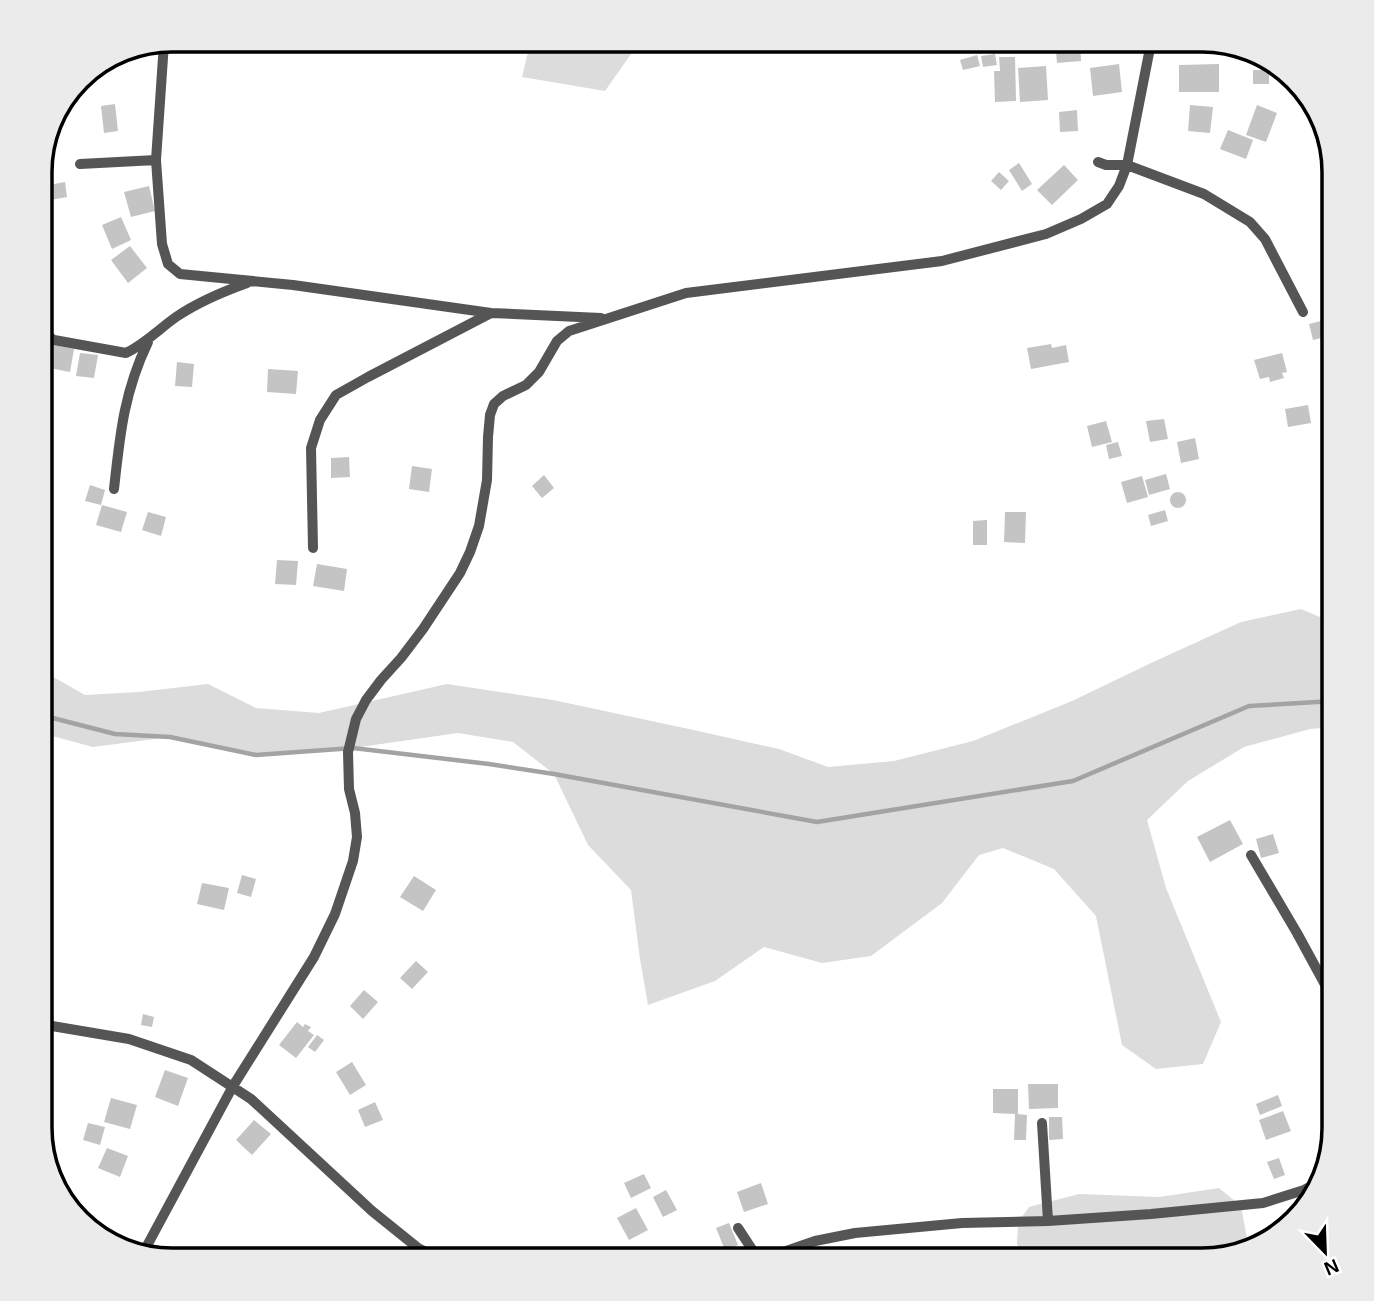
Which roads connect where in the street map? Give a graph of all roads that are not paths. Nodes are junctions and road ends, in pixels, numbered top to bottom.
1 (1149, 52) edge
2 (163, 53) edge
3 (156, 160) junction
4 (1098, 162) dead end
5 (80, 164) dead end
6 (1127, 165) junction
7 (253, 281) junction
8 (1303, 312) dead end
9 (491, 313) junction
10 (607, 318) junction
11 (53, 339) edge
12 (149, 339) junction
13 (114, 489) dead end
14 (313, 548) dead end
15 (1251, 855) dead end
16 (1322, 979) edge
17 (53, 1026) edge
18 (233, 1086) junction
19 (1042, 1123) dead end
20 (1304, 1190) edge
21 (1048, 1221) junction
22 (738, 1228) dead end
23 (147, 1245) edge
24 (418, 1248) edge
25 (750, 1248) edge
26 (794, 1248) edge

1 - 6 street
2 - 3 street
3 - 5 street
3 - 7 street
4 - 6 street
6 - 8 street
6 - 10 street
7 - 9 street
7 - 12 street
9 - 10 street
9 - 14 street
10 - 18 street
11 - 12 street
12 - 13 street
15 - 16 street
17 - 18 street
18 - 23 street
18 - 24 street
19 - 21 street
20 - 21 street
21 - 26 street
22 - 25 street

